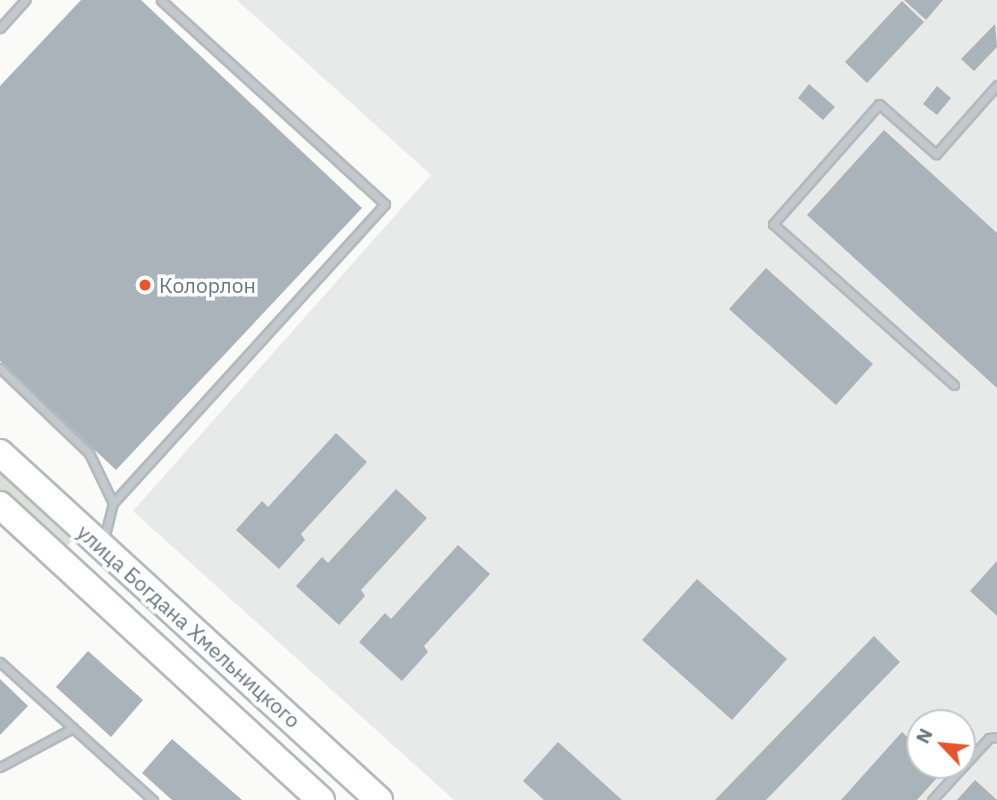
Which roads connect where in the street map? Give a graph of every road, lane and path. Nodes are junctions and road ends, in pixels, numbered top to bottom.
1 (25, 0) edge
2 (161, 0) edge
3 (0, 28) edge
4 (997, 85) edge
5 (0, 369) edge
6 (954, 385) dead end
7 (0, 453) edge
8 (113, 503) junction
9 (0, 505) edge
10 (101, 546) junction
11 (74, 573) junction
12 (0, 662) edge
13 (73, 728) junction
14 (997, 737) edge
15 (0, 767) edge
16 (153, 800) edge
17 (321, 800) edge
18 (379, 800) edge
19 (932, 800) edge

1 - 3 lane
2 - 8 lane
4 - 6 lane
5 - 8 lane
7 - 10 highway, улица Богдана Хмельницкого
8 - 10 lane
9 - 11 highway, улица Богдана Хмельницкого
10 - 11 highway
10 - 18 highway, улица Богдана Хмельницкого
11 - 17 highway, улица Богдана Хмельницкого
12 - 13 lane
13 - 15 lane
13 - 16 lane
14 - 19 lane

